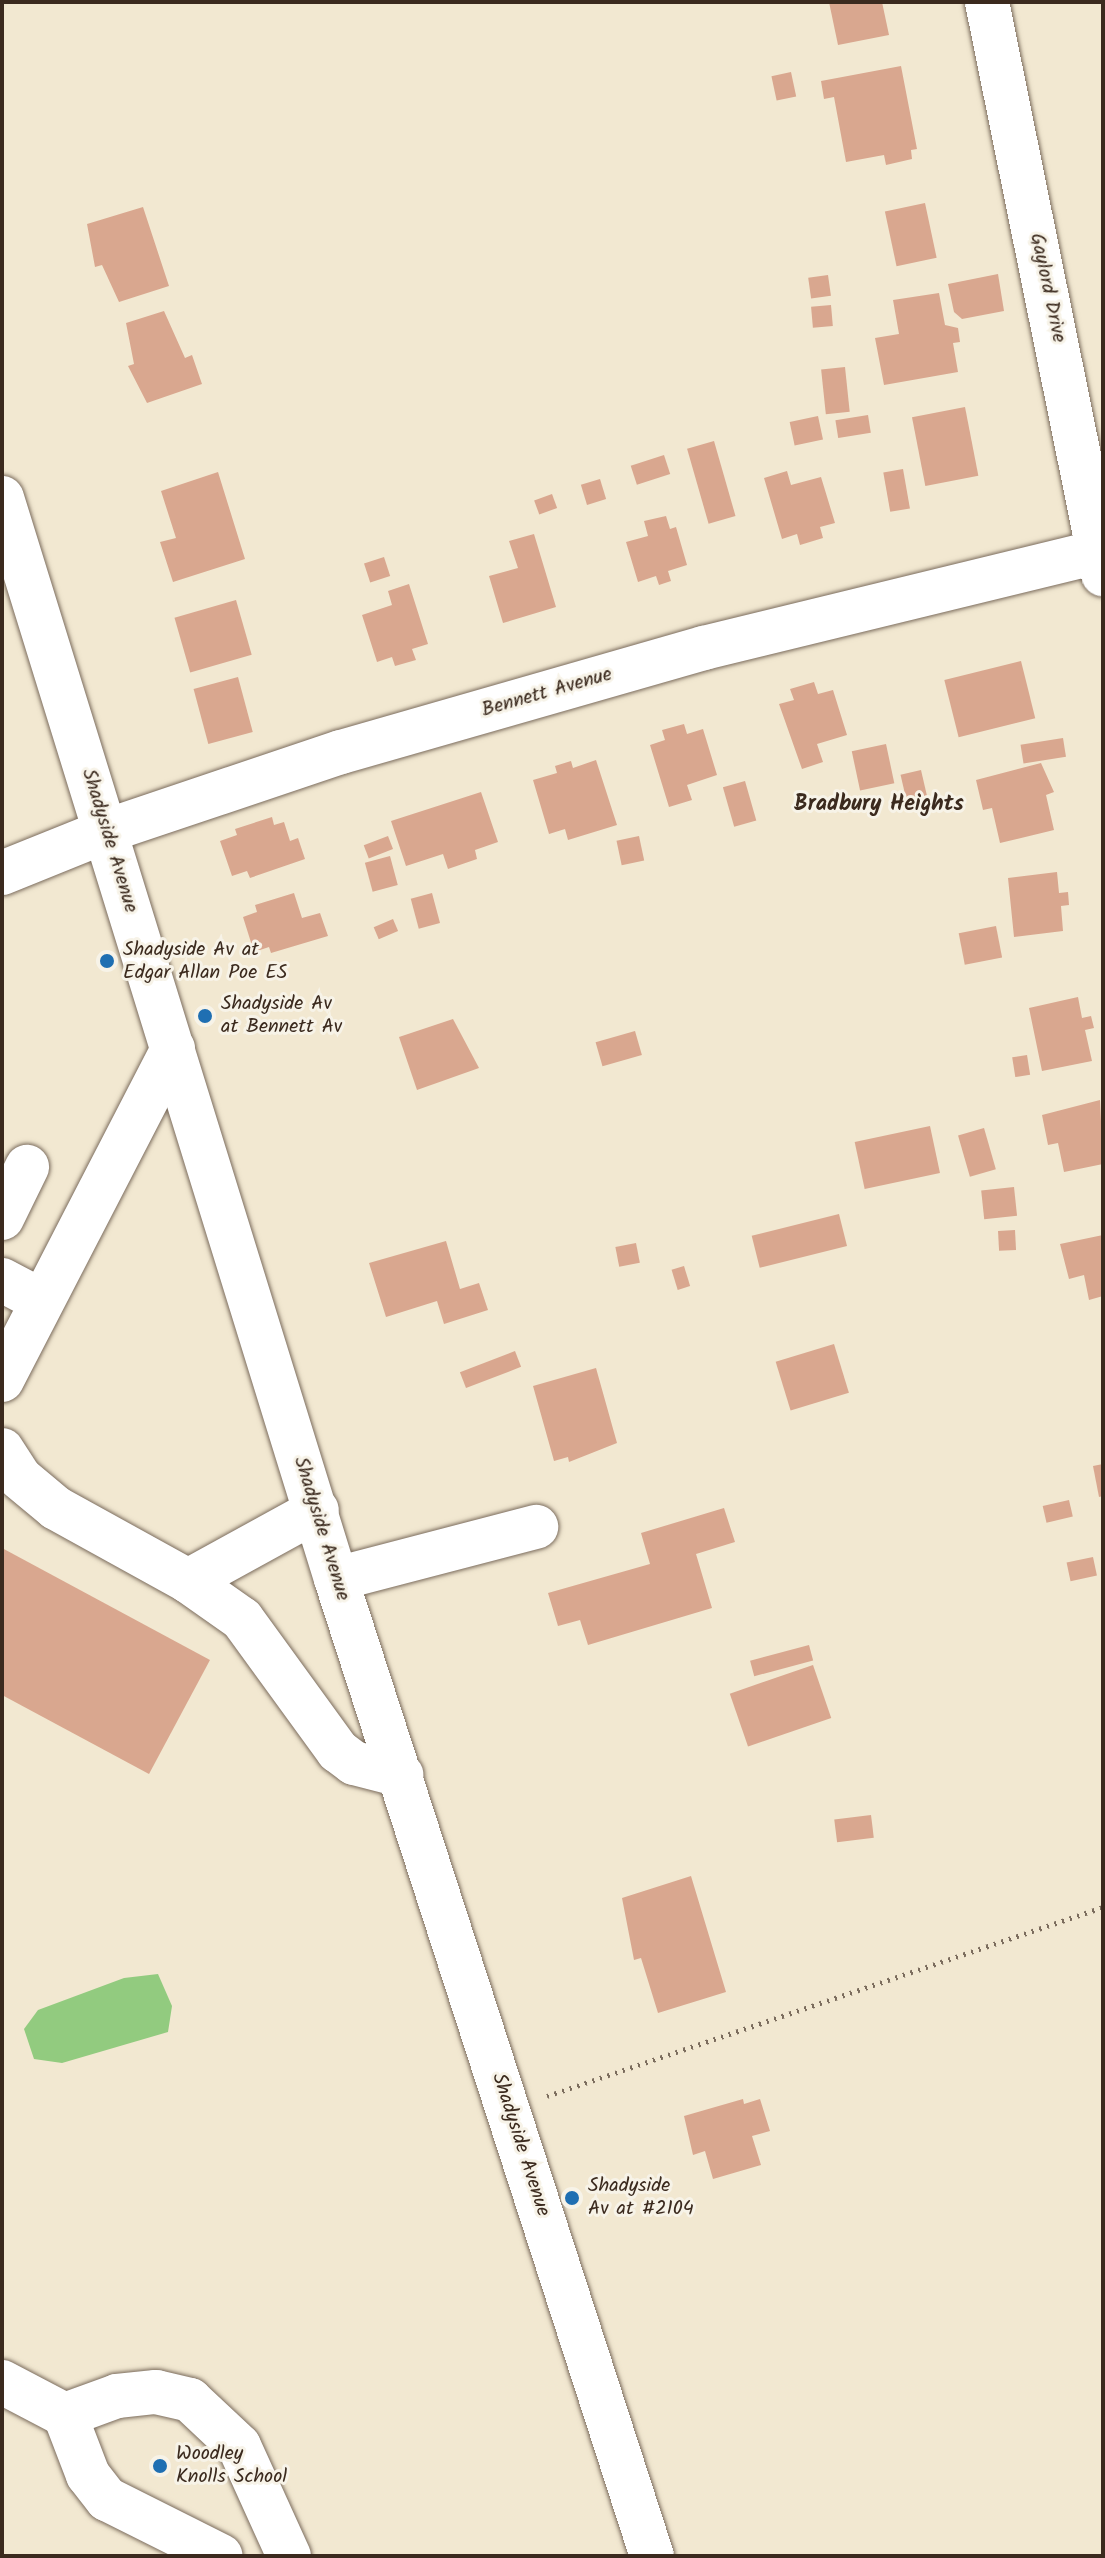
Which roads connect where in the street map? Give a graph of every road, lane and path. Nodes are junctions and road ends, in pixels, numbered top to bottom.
1 (987, 2) edge
2 (2, 498) edge
3 (1102, 559) edge
4 (106, 831) junction
5 (2, 873) edge
6 (173, 1048) junction
7 (27, 1167) dead end
8 (2, 1218) edge
9 (2, 1280) edge
10 (42, 1301) junction
11 (2, 1380) edge
12 (2, 1450) edge
13 (317, 1510) junction
14 (536, 1527) dead end
15 (336, 1579) junction
16 (188, 1581) junction
17 (401, 1775) junction
18 (1103, 1907) edge
19 (509, 2110) junction
20 (2, 2382) edge
21 (65, 2415) junction
22 (221, 2556) edge
23 (289, 2556) edge
24 (652, 2556) edge

1 - 3 street, Gaylord Drive
2 - 4 street, Shadyside Avenue
3 - 4 street, Bennett Avenue
4 - 5 street, Bennett Avenue
4 - 6 street, Shadyside Avenue
6 - 10 street
6 - 13 street, Shadyside Avenue
7 - 8 street
9 - 10 street
10 - 11 street
12 - 16 street
13 - 15 street, Shadyside Avenue
13 - 16 street
14 - 15 street
15 - 17 street, Shadyside Avenue
16 - 17 street
17 - 19 street, Shadyside Avenue
18 - 19 path
19 - 24 street, Shadyside Avenue
20 - 21 street
21 - 22 street
21 - 23 street

